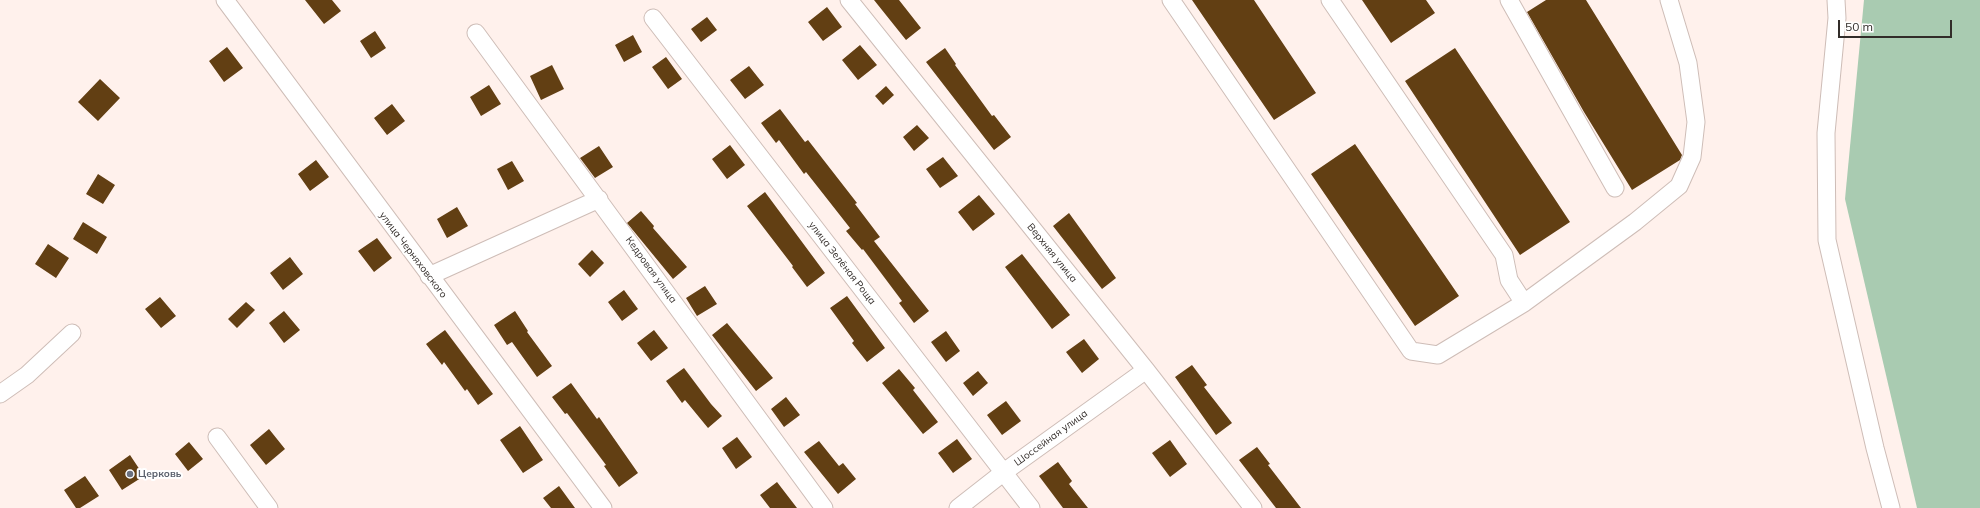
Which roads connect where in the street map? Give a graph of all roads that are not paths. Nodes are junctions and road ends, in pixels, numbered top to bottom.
1 (225, 0) edge
2 (849, 0) edge
3 (1171, 0) edge
4 (1330, 0) edge
5 (1509, 0) edge
6 (1669, 0) edge
7 (1836, 0) edge
8 (653, 18) dead end
9 (476, 33) dead end
10 (1615, 188) dead end
11 (600, 199) junction
12 (429, 276) junction
13 (1524, 303) junction
14 (72, 333) dead end
15 (1146, 370) junction
16 (0, 394) edge
17 (216, 437) dead end
18 (1004, 472) junction
19 (269, 508) edge
20 (603, 508) edge
21 (824, 508) edge
22 (958, 508) edge
23 (1031, 508) edge
24 (1253, 508) edge
25 (1891, 508) edge

1 - 12 street, улица Черняховского
2 - 15 street, Верхняя улица
3 - 13 street
4 - 13 street
5 - 10 street
6 - 13 street
7 - 25 street
8 - 18 street, улица Зелёная Роща
9 - 11 street, Кедровая улица
11 - 12 street
11 - 21 street, Кедровая улица
12 - 20 street, улица Черняховского
14 - 16 street
15 - 18 street, Шоссейная улица
15 - 24 street, Верхняя улица
17 - 19 street
18 - 22 street, Шоссейная улица
18 - 23 street, улица Зелёная Роща

